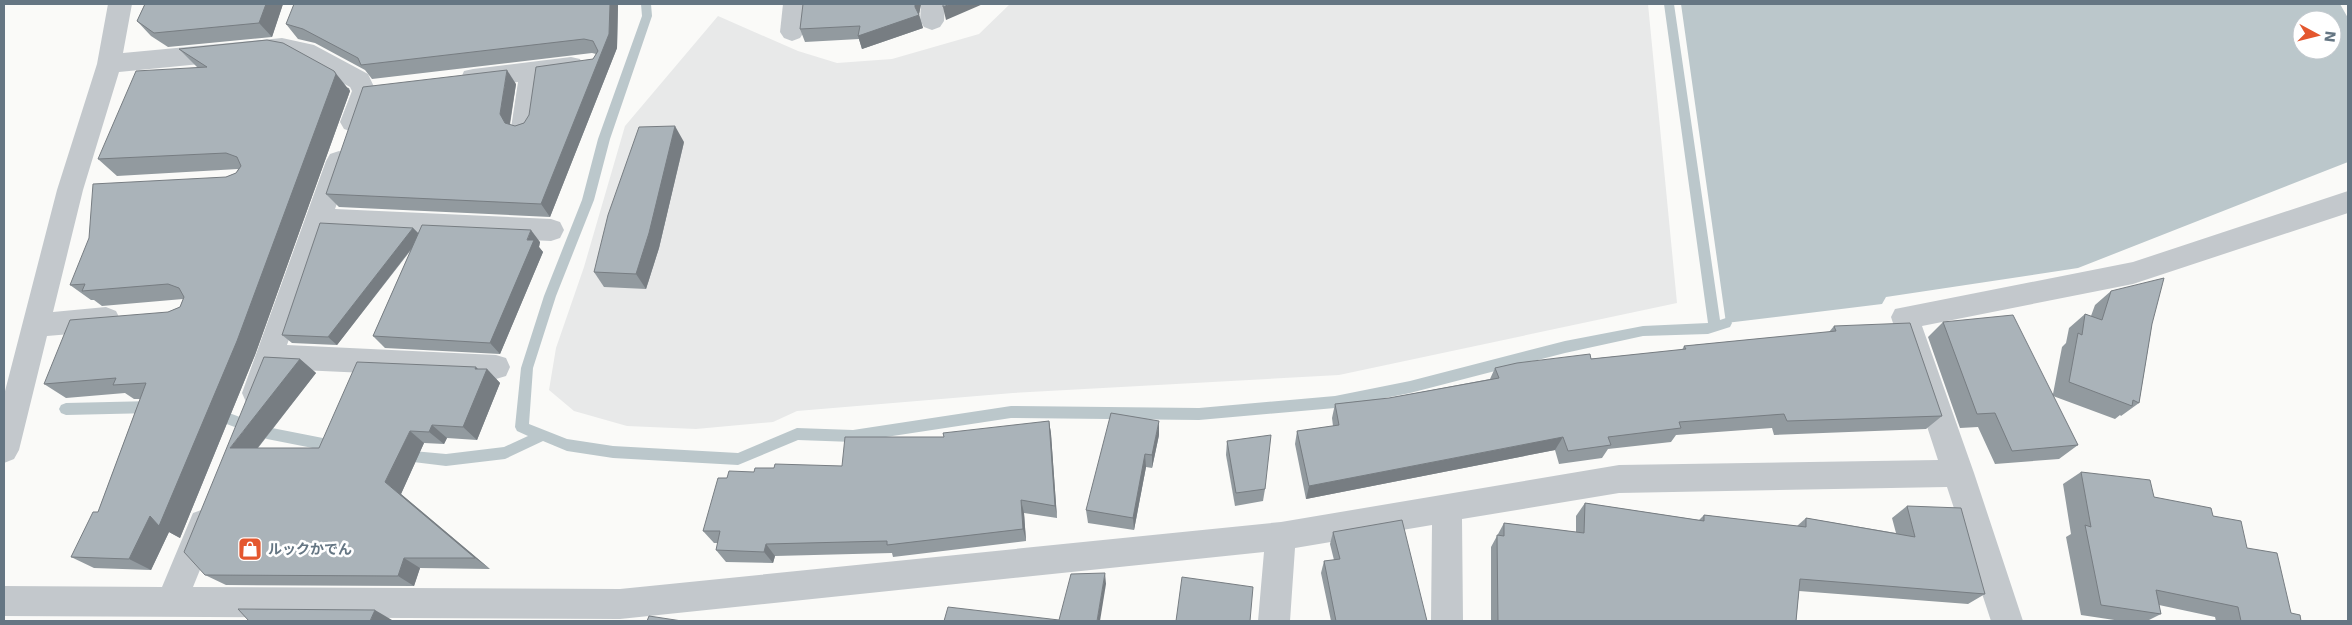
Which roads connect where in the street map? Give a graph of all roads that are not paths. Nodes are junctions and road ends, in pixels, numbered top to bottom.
1 (120, 4) edge
2 (795, 4) edge
3 (792, 32) dead end
4 (109, 64) junction
5 (592, 64) edge
6 (532, 71) junction
7 (453, 80) edge
8 (524, 128) edge
9 (2348, 202) edge
10 (319, 219) junction
11 (550, 230) dead end
12 (128, 317) edge
13 (36, 325) junction
14 (271, 356) junction
15 (496, 367) dead end
16 (250, 408) edge
17 (4, 450) edge
18 (1959, 473) junction
19 (213, 500) edge
20 (1447, 508) junction
21 (1281, 536) junction
22 (4, 601) edge
23 (172, 601) junction
24 (618, 612) edge
25 (1274, 621) edge
26 (1447, 621) edge
27 (2007, 621) edge

1 - 4 street
2 - 3 street
4 - 10 street
4 - 13 street
5 - 6 street
6 - 7 street
6 - 8 street
9 - 18 street
10 - 11 street
10 - 14 street
12 - 13 street
13 - 17 street
14 - 15 street
14 - 16 street
18 - 20 street
18 - 27 street
19 - 23 street
20 - 21 street
20 - 26 street
21 - 24 street
21 - 25 street
22 - 23 street
23 - 24 street

